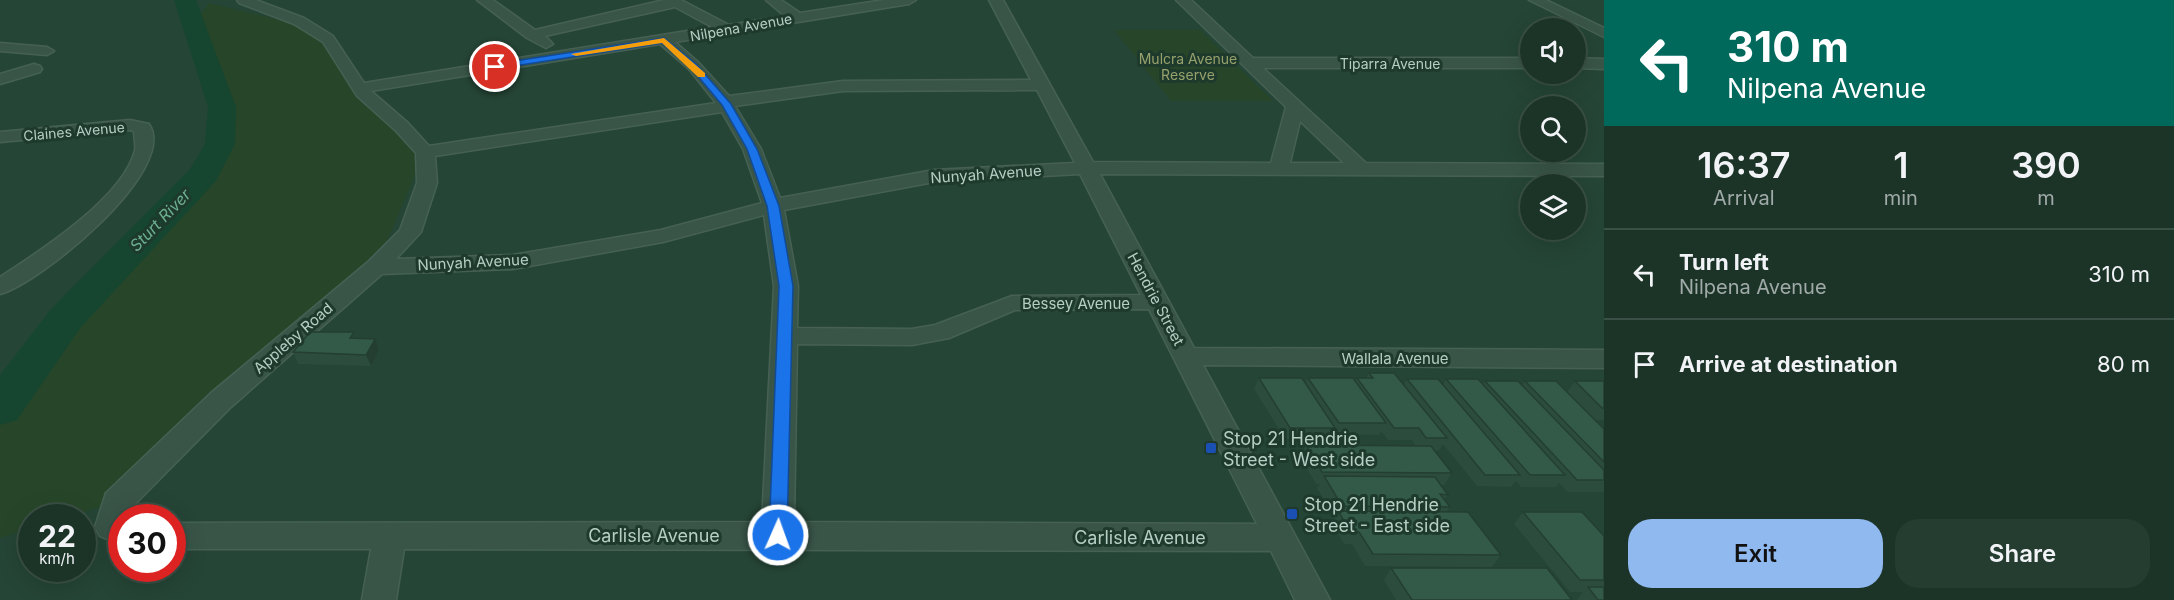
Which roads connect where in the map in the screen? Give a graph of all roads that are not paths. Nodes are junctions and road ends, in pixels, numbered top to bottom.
1 (244, 0) edge
2 (484, 0) edge
3 (773, 0) edge
4 (909, 0) edge
5 (996, 0) edge
6 (1183, 0) edge
7 (1536, 0) edge
8 (673, 1) edge
9 (797, 18) junction
10 (726, 29) junction
11 (1604, 33) edge
12 (532, 35) junction
13 (664, 40) junction
14 (0, 47) edge
15 (47, 51) dead end
16 (562, 56) junction
17 (1249, 63) junction
18 (1520, 63) edge
19 (1586, 63) edge
20 (1604, 64) edge
21 (34, 69) dead end
22 (0, 79) edge
23 (1042, 85) junction
24 (361, 88) junction
25 (726, 104) junction
26 (1295, 106) junction
27 (0, 137) edge
28 (425, 152) junction
29 (1087, 168) junction
30 (1280, 169) junction
31 (1361, 169) junction
32 (1604, 170) edge
33 (773, 206) junction
34 (376, 267) junction
35 (3, 283) edge
36 (1157, 302) junction
37 (784, 336) junction
38 (1186, 356) junction
39 (1604, 359) edge
40 (130, 504) edge
41 (390, 535) junction
42 (778, 535) junction
43 (186, 536) edge
44 (1280, 538) junction
45 (379, 600) edge
46 (1313, 600) edge

1 - 24 street
2 - 12 street
3 - 9 street
4 - 9 street, Nilpena Avenue
5 - 23 street, Hendrie Street
6 - 17 street
7 - 11 street
8 - 10 street
8 - 12 street
9 - 10 street, Nilpena Avenue
10 - 13 street, Nilpena Avenue
12 - 16 street
13 - 16 street, Nilpena Avenue
13 - 25 street
14 - 15 street
16 - 24 street, Nilpena Avenue
17 - 18 street, Tiparra Avenue
17 - 26 street
19 - 20 street
21 - 22 street
23 - 25 street
23 - 29 street, Hendrie Street
24 - 28 street
25 - 28 street
25 - 33 street
26 - 30 street
26 - 31 street
27 - 35 street, Claines Avenue
28 - 34 street, Appleby Road
29 - 30 street, Nunyah Avenue
29 - 33 street, Nunyah Avenue
29 - 36 street, Hendrie Street
30 - 31 street, Nunyah Avenue
31 - 32 street, Nunyah Avenue
33 - 34 street, Nunyah Avenue
33 - 37 street
34 - 40 street, Appleby Road
36 - 37 street, Bessey Avenue
36 - 38 street, Hendrie Street
37 - 42 street
38 - 39 street, Wallala Avenue
38 - 44 street, Hendrie Street
41 - 42 street, Carlisle Avenue
41 - 43 street, Carlisle Avenue
41 - 45 street
42 - 44 street, Carlisle Avenue
44 - 46 street, Hendrie Street

